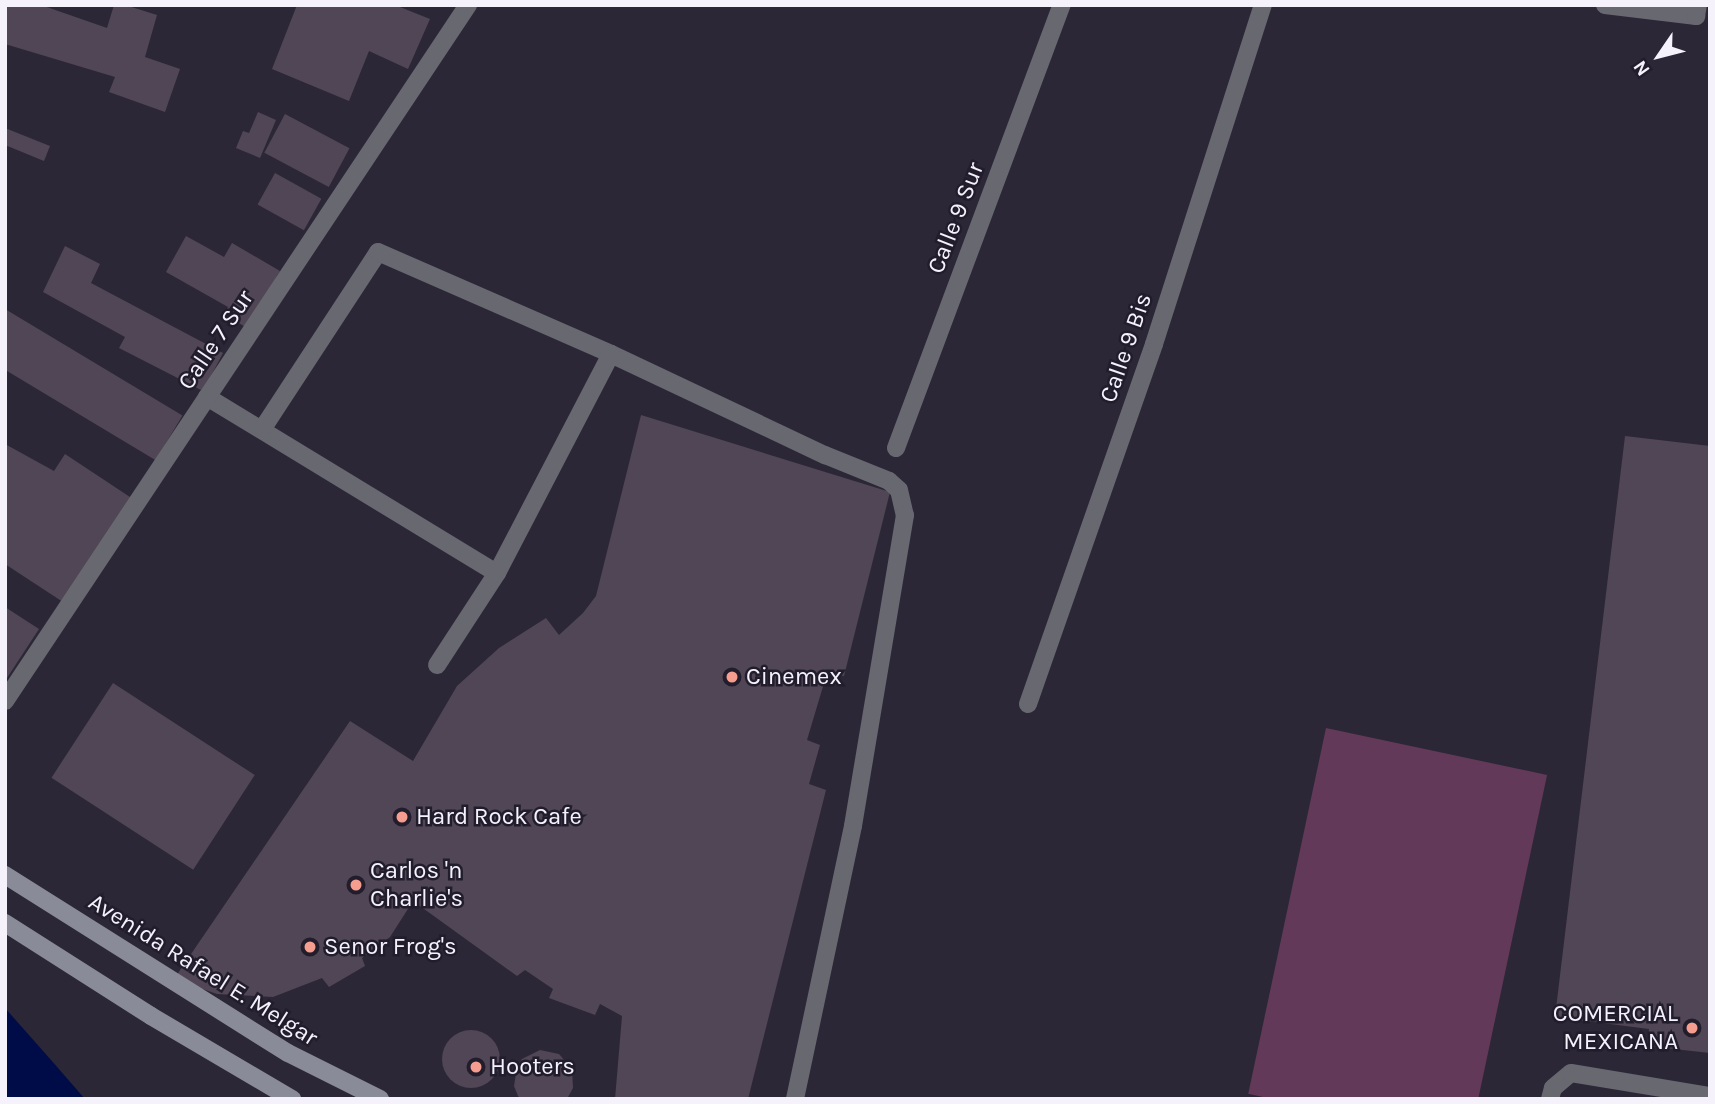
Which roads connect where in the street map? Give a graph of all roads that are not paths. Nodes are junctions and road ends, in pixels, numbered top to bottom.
1 (468, 5) edge
2 (1062, 5) edge
3 (1263, 5) edge
4 (1605, 5) edge
5 (1698, 5) edge
6 (611, 354) junction
7 (207, 397) junction
8 (263, 428) junction
9 (896, 448) dead end
10 (497, 573) junction
11 (438, 665) dead end
12 (5, 701) edge
13 (1028, 704) dead end
14 (5, 875) edge
15 (5, 923) edge
16 (1710, 1097) edge
17 (292, 1099) edge
18 (380, 1099) edge
19 (794, 1099) edge
20 (1550, 1099) edge

1 - 7 street, Calle 7 Sur
2 - 9 street, Calle 9 Sur
3 - 13 street, Calle 9 Bis
4 - 5 street
6 - 8 street
6 - 10 street
6 - 19 street
7 - 8 street
7 - 12 street, Calle 7 Sur
8 - 10 street
10 - 11 street
14 - 18 main road, Avenida Rafael E. Melgar
15 - 17 main road
16 - 20 street

